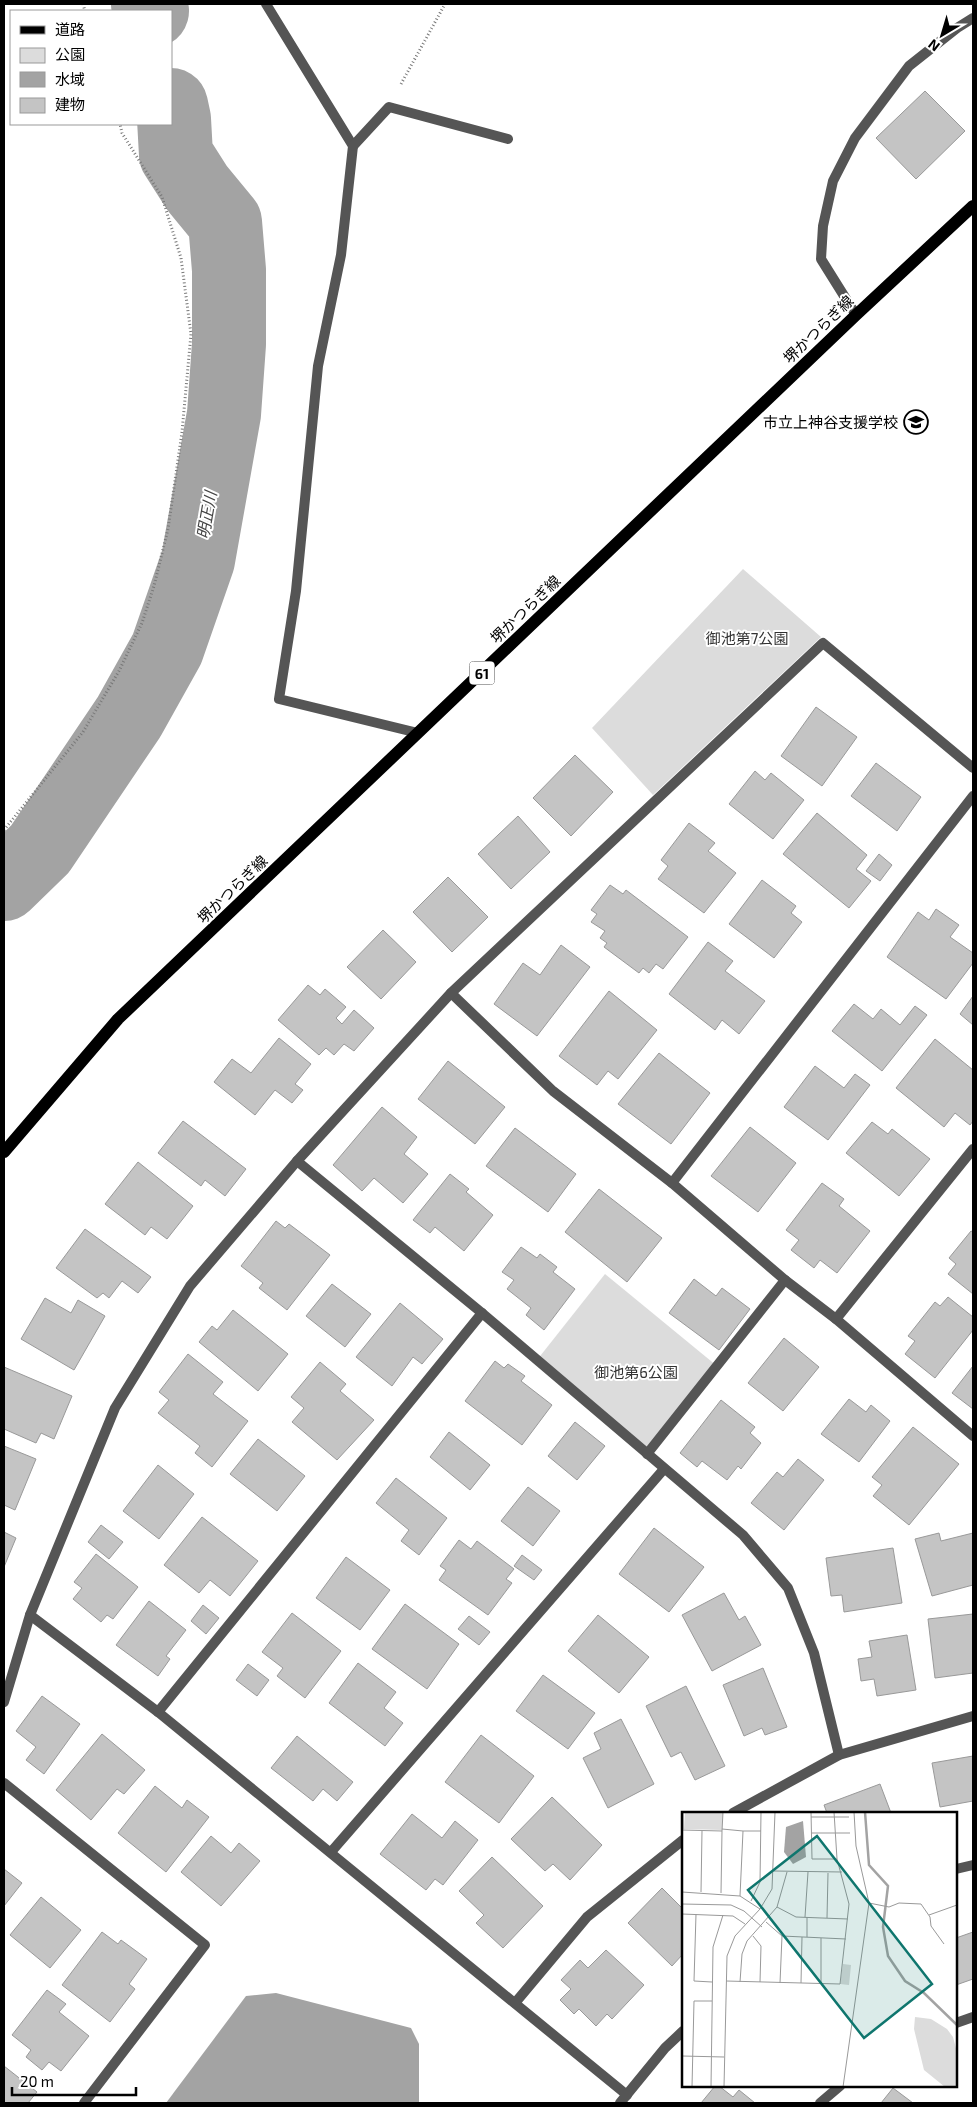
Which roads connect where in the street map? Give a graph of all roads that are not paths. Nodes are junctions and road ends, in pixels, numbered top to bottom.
1 (266, 4) edge
2 (973, 18) edge
3 (508, 139) dead end
4 (353, 146) junction
5 (973, 206) edge
6 (856, 315) junction
7 (418, 734) junction
8 (973, 768) edge
9 (973, 796) edge
10 (451, 993) junction
11 (973, 1149) edge
12 (4, 1152) edge
13 (297, 1160) junction
14 (672, 1183) junction
15 (785, 1280) junction
16 (482, 1313) junction
17 (836, 1319) junction
18 (973, 1436) edge
19 (647, 1454) junction
20 (664, 1469) junction
21 (30, 1615) junction
22 (4, 1702) edge
23 (158, 1712) junction
24 (973, 1716) edge
25 (839, 1755) junction
26 (4, 1783) edge
27 (735, 1812) edge
28 (682, 1841) edge
29 (331, 1852) junction
30 (973, 1865) edge
31 (957, 1869) edge
32 (515, 2003) junction
33 (973, 2017) edge
34 (957, 2023) edge
35 (682, 2032) edge
36 (839, 2087) edge
37 (627, 2095) junction
38 (84, 2103) edge
39 (620, 2103) edge
40 (820, 2103) edge

1 - 4 street
2 - 6 street
3 - 4 street
4 - 7 street
5 - 6 main road, 堺かつらぎ線 / 61
6 - 7 main road, 堺かつらぎ線 / 61
7 - 12 main road, 堺かつらぎ線 / 61
8 - 10 street
9 - 14 street
10 - 13 street
10 - 14 street
11 - 17 street
13 - 16 street
13 - 21 street
14 - 15 street
15 - 17 street
15 - 19 street
16 - 19 street
16 - 23 street
17 - 18 street
19 - 20 street
20 - 25 street
20 - 29 street
21 - 22 street
21 - 23 street
23 - 29 street
24 - 25 street
25 - 27 street
26 - 38 street
28 - 32 street
29 - 32 street
30 - 31 street
32 - 37 street
33 - 34 street
35 - 37 street
36 - 40 street
37 - 39 street

